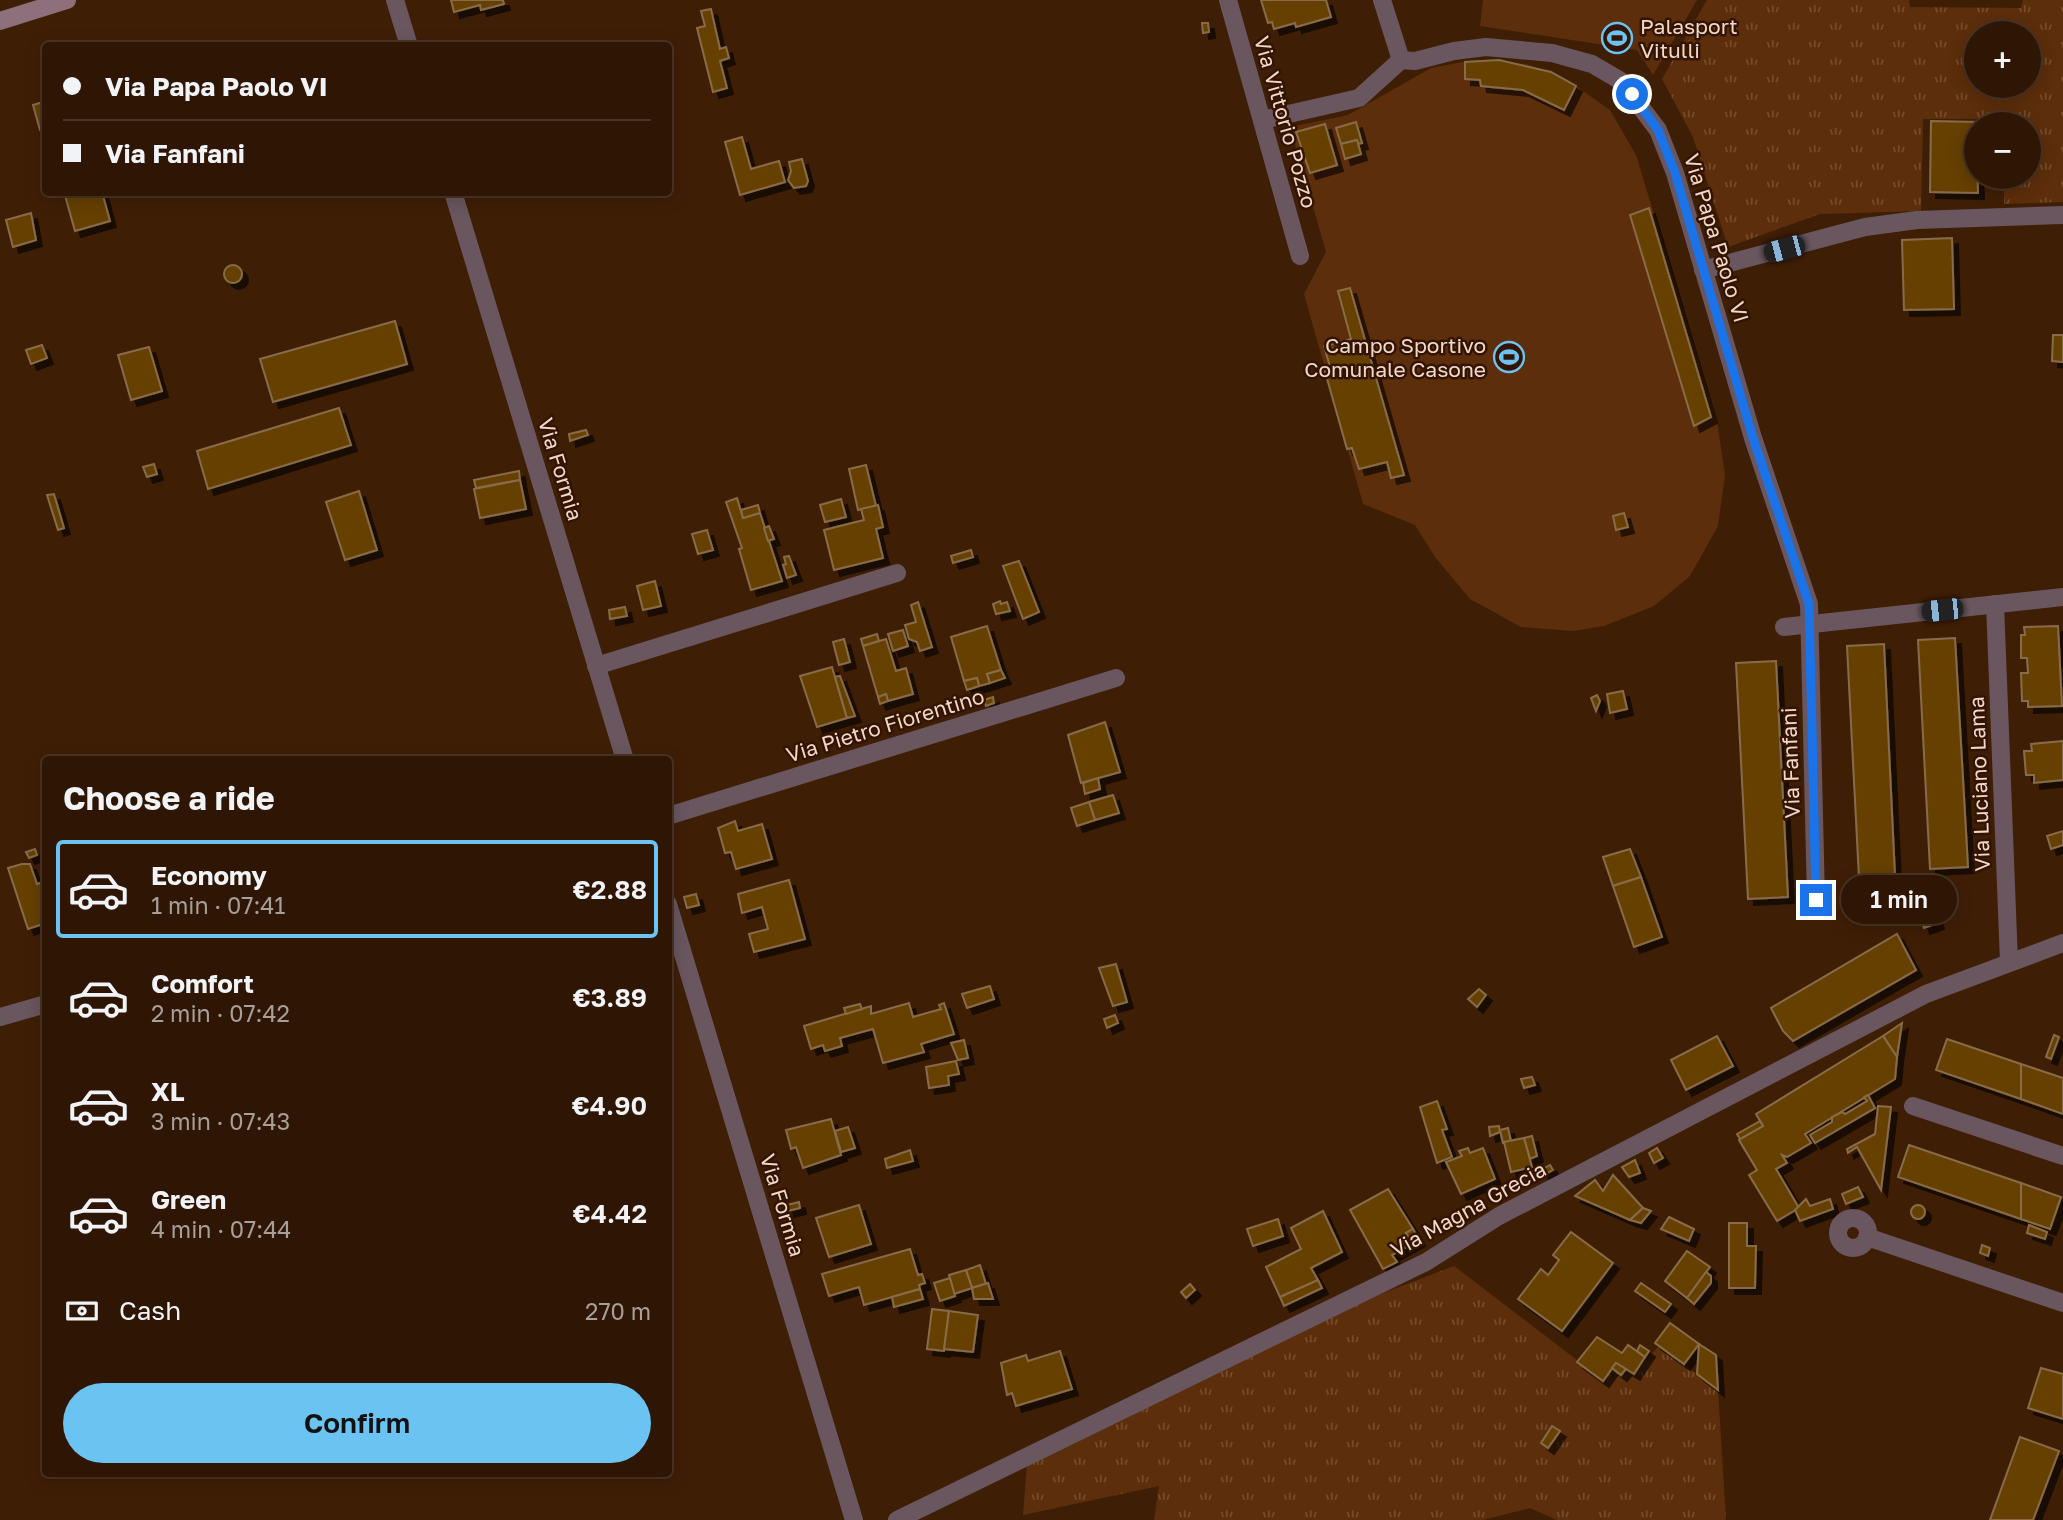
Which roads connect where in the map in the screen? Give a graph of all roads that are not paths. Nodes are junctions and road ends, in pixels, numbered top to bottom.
1 (67, 0) edge
2 (395, 0) edge
3 (1228, 0) edge
4 (1382, 0) edge
5 (0, 21) edge
6 (408, 42) edge
7 (1401, 60) junction
8 (1262, 120) junction
9 (454, 196) edge
10 (2063, 215) edge
11 (1300, 256) dead end
12 (1703, 270) junction
13 (897, 573) dead end
14 (2063, 597) edge
15 (1995, 604) junction
16 (1809, 624) junction
17 (1784, 627) dead end
18 (596, 666) junction
19 (1115, 678) dead end
20 (624, 756) edge
21 (672, 815) edge
22 (1816, 900) dead end
23 (672, 917) edge
24 (2063, 943) edge
25 (2009, 962) junction
26 (42, 1005) edge
27 (0, 1017) edge
28 (1913, 1106) dead end
29 (2063, 1156) edge
30 (1867, 1237) dead end
31 (2063, 1303) edge
32 (854, 1520) edge
33 (897, 1520) edge

1 - 5 street
2 - 6 street
3 - 8 street, Via Vittorio Pozzo
4 - 7 street
7 - 8 street
7 - 12 street, Via Papa Paolo VI
8 - 11 street, Via Vittorio Pozzo
9 - 18 street, Via Formia
10 - 12 street
12 - 16 street, Via Papa Paolo VI
13 - 18 street
14 - 15 street
15 - 16 street
15 - 25 street, Via Luciano Lama
16 - 17 street
16 - 22 street, Via Fanfani
18 - 20 street, Via Formia
19 - 21 street, Via Pietro Fiorentino
23 - 32 street, Via Formia
24 - 25 street, Via Magna Grecia
25 - 33 street, Via Magna Grecia
26 - 27 street
28 - 29 street
30 - 31 street

